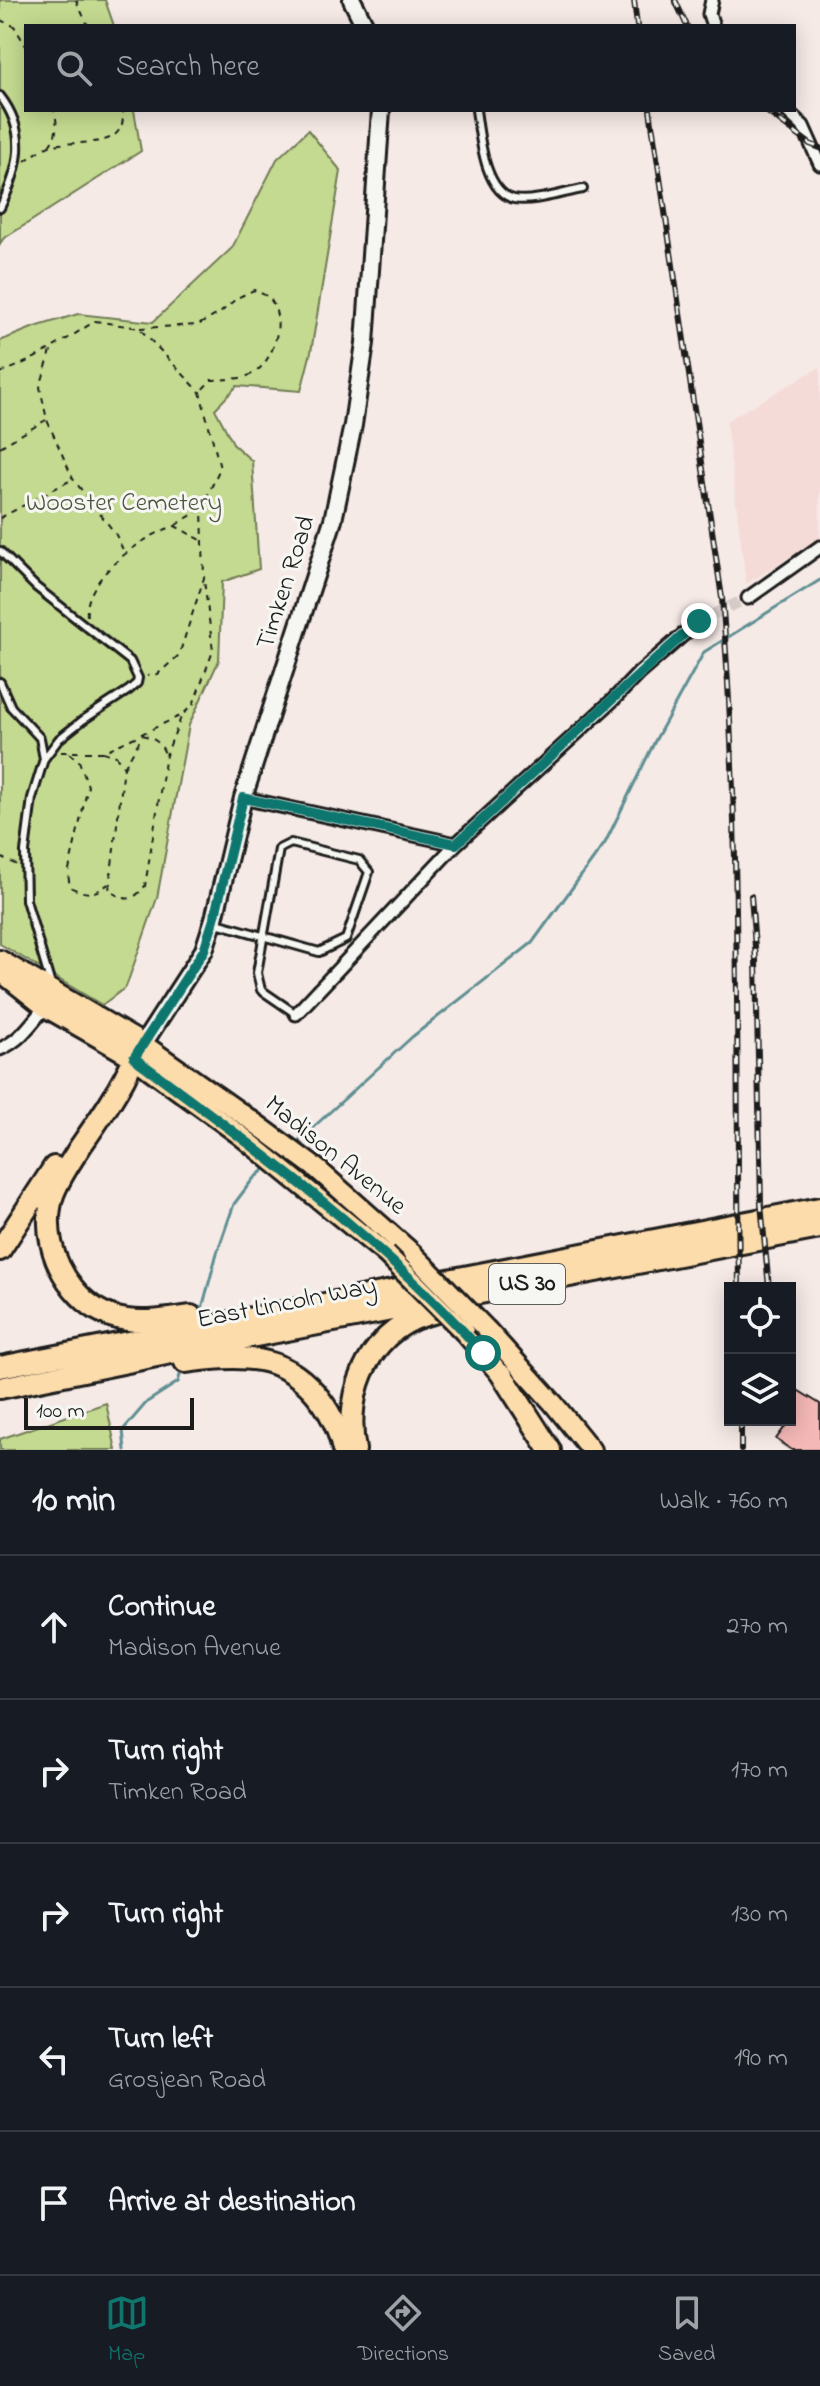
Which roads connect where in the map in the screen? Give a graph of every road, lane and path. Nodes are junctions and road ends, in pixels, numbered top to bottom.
1 (76, 0) edge
2 (352, 0) edge
3 (712, 0) edge
4 (0, 20) edge
5 (87, 24) edge
6 (364, 24) edge
7 (712, 24) edge
8 (24, 43) edge
9 (0, 96) edge
10 (55, 112) edge
11 (123, 112) edge
12 (381, 112) edge
13 (476, 112) edge
14 (788, 112) edge
15 (48, 147) junction
16 (820, 164) edge
17 (18, 165) junction
18 (583, 189) dead end
19 (0, 208) edge
20 (139, 328) junction
21 (51, 349) junction
22 (0, 373) edge
23 (200, 392) junction
24 (47, 420) junction
25 (0, 447) edge
26 (73, 479) junction
27 (202, 508) junction
28 (0, 518) edge
29 (175, 526) junction
30 (203, 541) junction
31 (820, 547) edge
32 (0, 551) edge
33 (125, 554) junction
34 (204, 578) junction
35 (748, 598) tunnel mouth
36 (699, 621) tunnel mouth
37 (89, 629) junction
38 (138, 678) junction
39 (0, 682) edge
40 (182, 715) junction
41 (143, 735) junction
42 (40, 738) junction
43 (59, 739) junction
44 (51, 750) junction
45 (103, 752) junction
46 (68, 753) junction
47 (166, 755) junction
48 (44, 759) junction
49 (124, 767) junction
50 (243, 798) junction
51 (456, 844) junction
52 (0, 857) edge
53 (25, 870) junction
54 (109, 883) junction
55 (213, 922) junction
56 (263, 938) junction
57 (0, 960) edge
58 (0, 972) edge
59 (50, 1000) junction
60 (296, 1014) joint
61 (0, 1049) edge
62 (139, 1051) junction
63 (247, 1129) junction
64 (820, 1208) edge
65 (820, 1231) edge
66 (0, 1250) edge
67 (146, 1330) junction
68 (232, 1349) junction
69 (135, 1365) junction
70 (0, 1367) edge
71 (502, 1375) junction
72 (0, 1388) edge
73 (0, 1396) edge
74 (343, 1450) edge
75 (355, 1450) edge
76 (550, 1450) edge
77 (562, 1450) edge
78 (591, 1450) edge

1 - 5 path
2 - 6 street
3 - 7 street
4 - 8 path
9 - 17 lane
10 - 15 path
11 - 15 path
12 - 50 street, Timken Road
13 - 18 lane
14 - 16 street
15 - 17 path
17 - 19 lane
20 - 21 path
20 - 23 path
20 - 23 path
21 - 22 path
21 - 24 path
23 - 27 path
24 - 25 path
24 - 26 path
26 - 28 path
26 - 33 path
27 - 29 path
27 - 30 path
29 - 30 path
29 - 33 path
30 - 34 path
31 - 35 street
32 - 37 lane
33 - 37 path
34 - 38 path
34 - 40 path
36 - 51 street
37 - 38 lane
38 - 43 lane
39 - 42 lane
40 - 41 path
40 - 47 path
41 - 45 path
41 - 47 path
41 - 49 path
42 - 43 lane
42 - 48 lane
43 - 44 lane
44 - 46 path
44 - 48 lane
45 - 46 path
45 - 49 path
46 - 54 path
47 - 54 path
48 - 53 lane
49 - 54 path
50 - 51 street
50 - 55 street, Timken Road
51 - 60 street
52 - 53 path
53 - 59 lane
55 - 56 lane
55 - 62 street, Timken Road
56 - 56 lane
56 - 60 lane
57 - 59 main road, Madison Avenue
58 - 59 main road, Madison Avenue
59 - 61 street
59 - 62 main road, Madison Avenue
62 - 63 main road, Madison Avenue
62 - 66 highway
62 - 67 highway
63 - 71 main road, Madison Avenue, bridge
63 - 78 main road, Madison Avenue, bridge
64 - 67 highway, East Lincoln Way / US 30
65 - 68 highway, East Lincoln Way / US 30
65 - 75 highway
67 - 70 highway, East Lincoln Way / US 30
68 - 69 highway, East Lincoln Way / US 30
68 - 74 highway
69 - 72 highway, East Lincoln Way / US 30
69 - 73 highway
71 - 76 highway
71 - 77 main road, Madison Avenue

